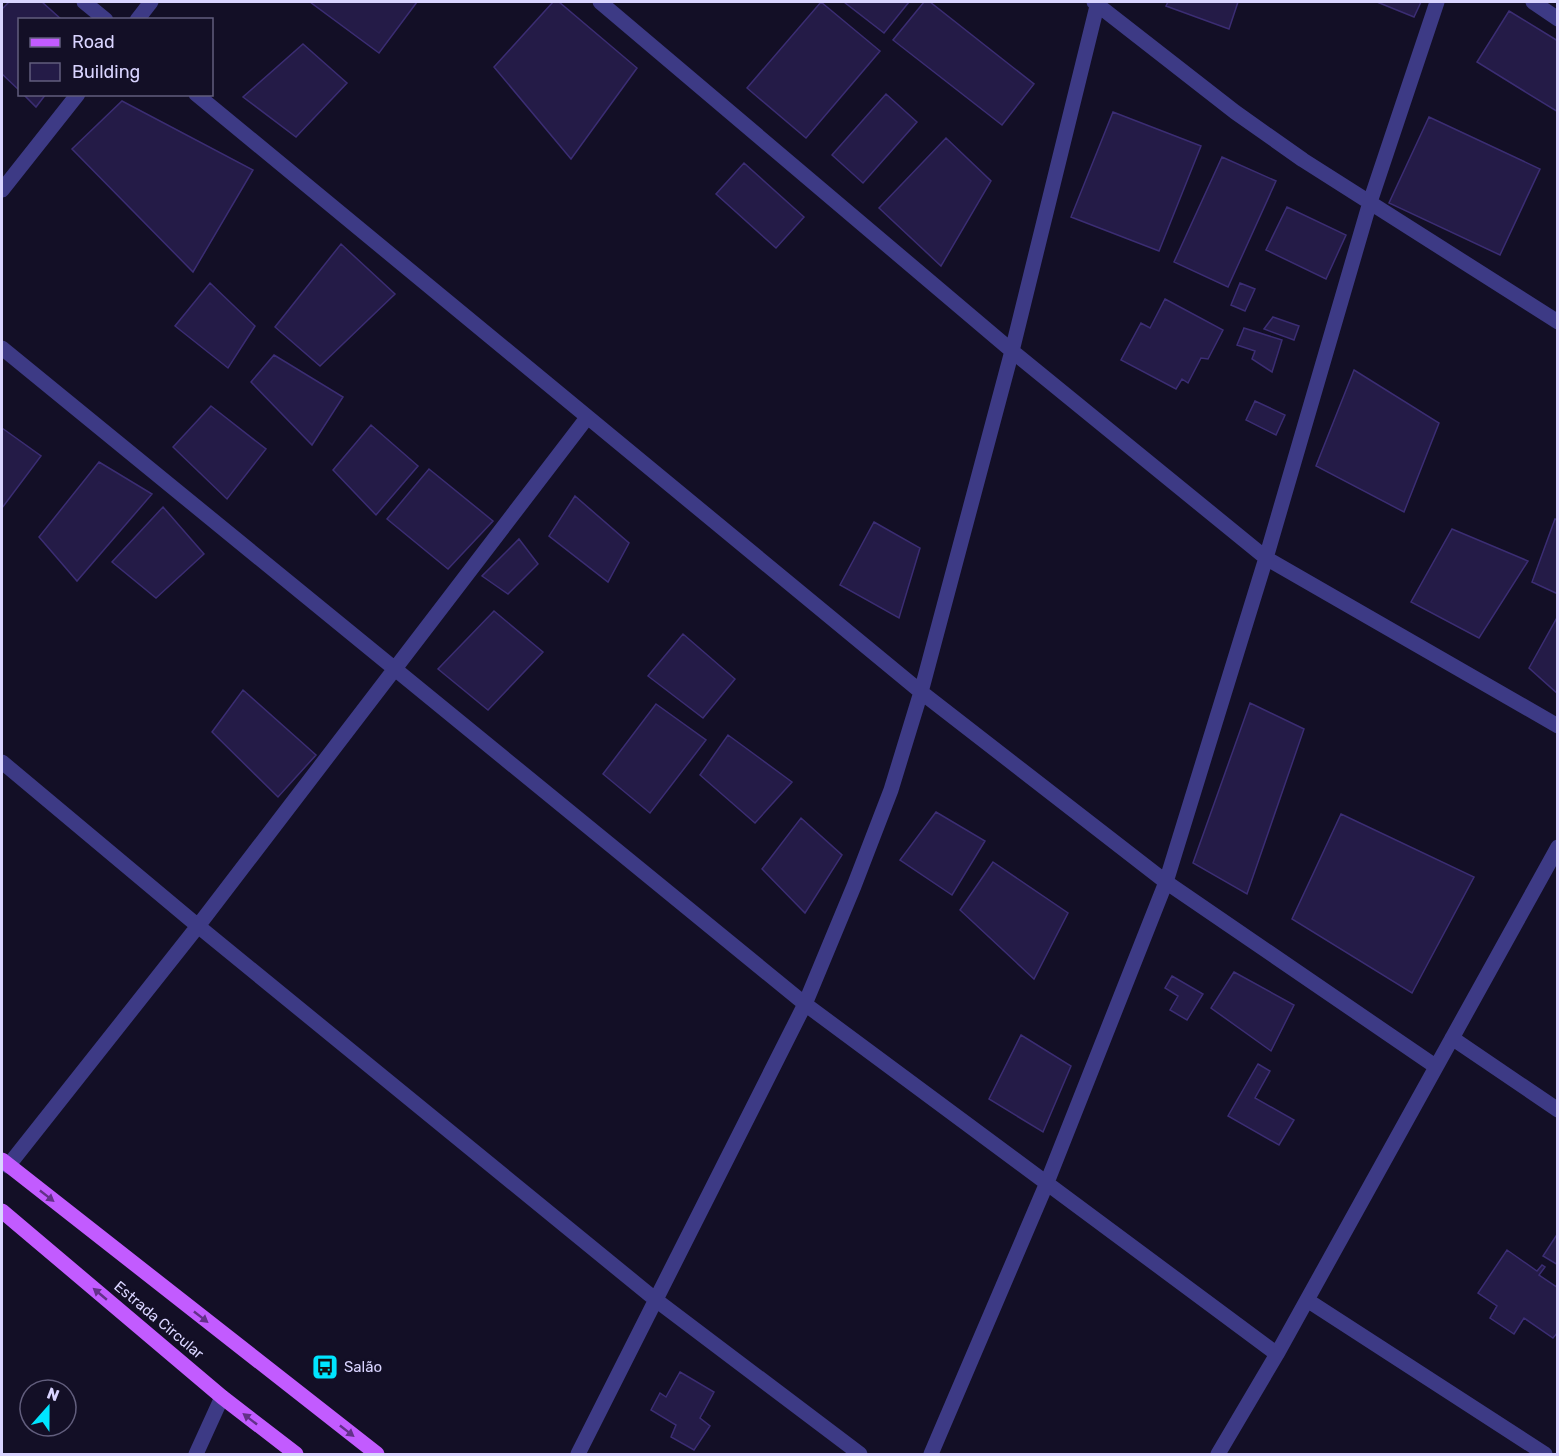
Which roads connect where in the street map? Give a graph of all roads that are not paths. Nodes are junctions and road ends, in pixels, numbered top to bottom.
1 (84, 2) edge
2 (151, 2) edge
3 (600, 2) edge
4 (1096, 2) edge
5 (1437, 2) edge
6 (1533, 2) edge
7 (104, 18) edge
8 (139, 18) edge
9 (1557, 19) edge
10 (76, 96) edge
11 (198, 96) edge
12 (2, 190) edge
13 (1370, 202) junction
14 (1557, 322) edge
15 (2, 348) edge
16 (1012, 351) junction
17 (586, 418) junction
18 (1266, 558) junction
19 (394, 670) junction
20 (921, 692) junction
21 (1557, 726) edge
22 (2, 762) edge
23 (1557, 847) edge
24 (1166, 882) junction
25 (198, 926) junction
26 (805, 1004) junction
27 (1452, 1038) junction
28 (1435, 1066) junction
29 (1557, 1110) edge
30 (5, 1163) edge
31 (1046, 1185) junction
32 (2, 1211) edge
33 (656, 1300) junction
34 (1307, 1300) junction
35 (1277, 1354) junction
36 (222, 1397) junction
37 (196, 1455) edge
38 (296, 1455) edge
39 (377, 1455) edge
40 (578, 1455) edge
41 (860, 1455) edge
42 (931, 1455) edge
43 (1218, 1455) edge
44 (1545, 1455) edge

1 - 7 street
2 - 8 street
3 - 16 street
4 - 13 street
4 - 16 street
5 - 13 street
6 - 9 street
10 - 12 street
11 - 17 street
13 - 14 street
13 - 18 street
15 - 19 street
16 - 18 street
16 - 20 street
17 - 19 street
17 - 20 street
18 - 21 street
18 - 24 street
19 - 25 street
19 - 26 street
20 - 24 street
20 - 26 street
22 - 25 street
23 - 27 street
24 - 28 street
24 - 31 street
25 - 30 street
25 - 33 street
26 - 31 street
26 - 33 street
27 - 28 street
27 - 29 street
28 - 34 street
30 -> 39 main road
31 - 35 street
31 - 42 street
36 -> 32 main road, Estrada Circular
33 - 40 street
33 - 41 street
34 - 35 street
34 - 44 street
35 - 43 street
36 - 37 street
38 -> 36 main road, Estrada Circular

